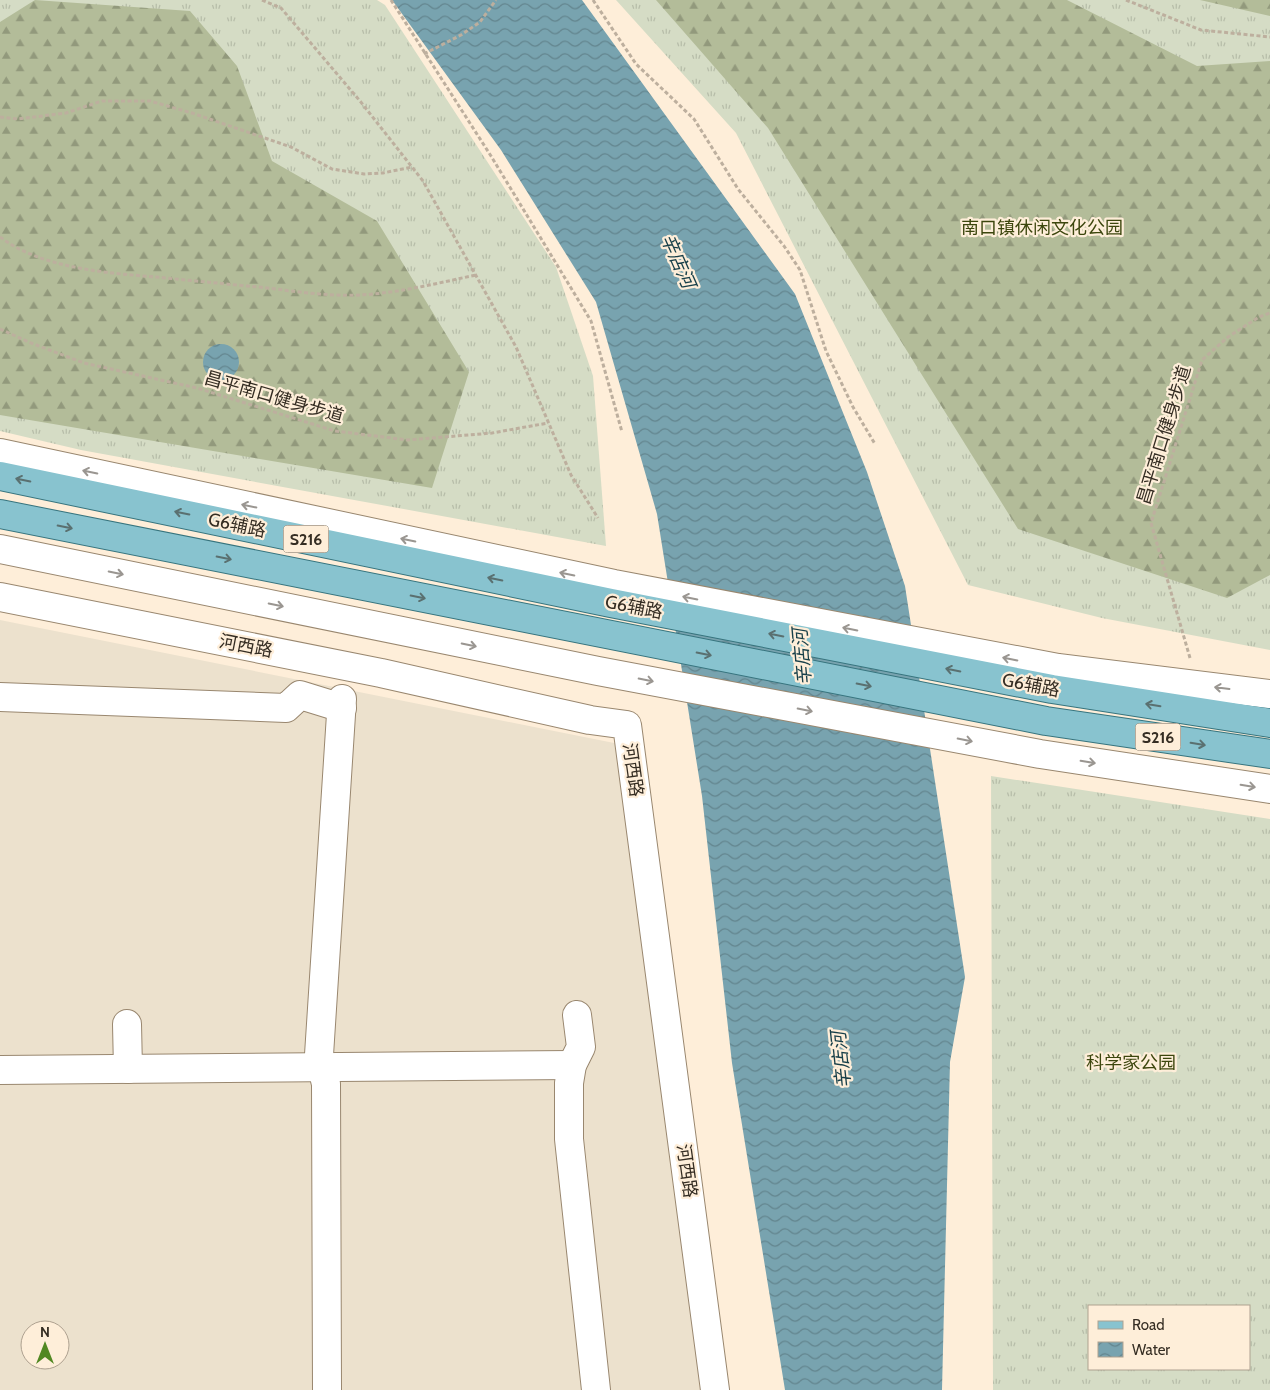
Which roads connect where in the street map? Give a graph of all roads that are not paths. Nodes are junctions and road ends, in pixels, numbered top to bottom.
1 (0, 453) edge
2 (0, 476) edge
3 (0, 514) edge
4 (0, 549) edge
5 (613, 593) junction
6 (0, 597) edge
7 (1055, 679) junction
8 (1270, 694) edge
9 (0, 696) edge
10 (1270, 723) edge
11 (1270, 754) edge
12 (1270, 789) edge
13 (577, 1015) dead end
14 (127, 1024) dead end
15 (572, 1065) junction
16 (322, 1067) junction
17 (128, 1069) junction
18 (0, 1070) edge
19 (327, 1390) edge
20 (596, 1390) edge
21 (715, 1390) edge

5 -> 1 street, G6辅路 / S216
5 -> 2 main road, G6辅路 / S216
3 -> 11 main road, G6辅路 / S216
4 -> 12 street, S216
7 -> 5 main road, G6辅路 / S216
6 - 21 street, 河西路
8 -> 7 street, G6辅路 / S216
10 -> 7 main road, G6辅路 / S216
9 - 16 street
13 - 15 street
14 - 17 street
15 - 16 street
15 - 20 street
16 - 17 street
16 - 19 street
17 - 18 street

